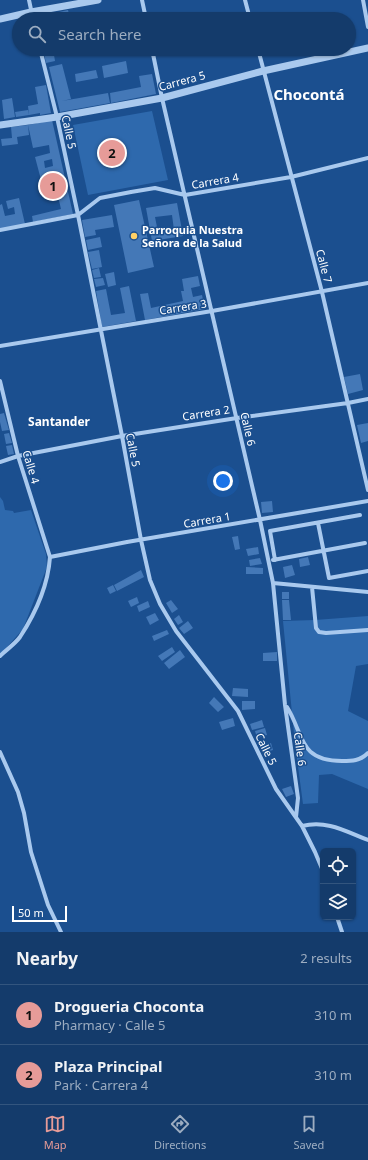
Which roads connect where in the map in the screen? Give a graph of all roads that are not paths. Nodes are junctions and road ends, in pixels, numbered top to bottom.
1 (29, 0) edge
2 (98, 0) edge
3 (142, 0) edge
4 (245, 0) edge
5 (363, 0) edge
6 (31, 12) edge
7 (48, 12) edge
8 (145, 12) edge
9 (248, 12) edge
10 (12, 18) edge
11 (0, 19) edge
12 (368, 27) edge
13 (368, 48) edge
14 (356, 51) edge
15 (42, 56) edge
16 (153, 56) edge
17 (260, 56) edge
18 (332, 56) edge
19 (264, 71) junction
20 (162, 98) junction
21 (57, 117) junction
22 (0, 125) edge
23 (368, 158) edge
24 (291, 176) junction
25 (185, 195) junction
26 (78, 215) junction
27 (0, 230) edge
28 (368, 282) edge
29 (322, 292) junction
30 (212, 312) junction
31 (100, 330) junction
32 (0, 346) edge
33 (0, 381) edge
34 (368, 399) edge
35 (348, 403) junction
36 (237, 418) junction
37 (122, 436) junction
38 (18, 456) junction
39 (0, 462) edge
40 (368, 490) edge
41 (368, 501) edge
42 (360, 515) dead end
43 (260, 520) junction
44 (318, 523) junction
45 (141, 540) junction
46 (365, 543) dead end
47 (323, 551) junction
48 (50, 557) junction
49 (274, 560) junction
50 (269, 561) junction
51 (368, 571) edge
52 (273, 583) junction
53 (312, 587) junction
54 (368, 592) edge
55 (368, 630) edge
56 (0, 656) edge
57 (285, 705) junction
58 (0, 752) edge
59 (368, 753) edge
60 (296, 817) junction
61 (302, 826) junction
62 (368, 840) edge
63 (320, 864) edge
64 (338, 920) edge
65 (61, 932) edge
66 (342, 932) edge

1 - 6 street
2 - 7 street
3 - 8 street
4 - 9 street
5 - 12 street
10 - 11 street
13 - 14 street, Carrera 5
15 - 21 street, Calle 5
16 - 20 street, Calle 6
17 - 19 street, Calle 7
18 - 19 street, Carrera 5
19 - 20 street, Carrera 5
19 - 24 street, Calle 7
20 - 21 street, Carrera 5
20 - 25 street, Calle 6
21 - 22 street, Carrera 5
21 - 26 street, Calle 5
23 - 24 street, Carrera 4
24 - 25 street, Carrera 4
24 - 29 street, Calle 7
25 - 26 street, Carrera 4
25 - 30 street, Calle 6
26 - 27 street, Carrera 4
26 - 31 street, Calle 5
28 - 29 street, Carrera 3
29 - 30 street, Carrera 3
29 - 35 street, Calle 7
30 - 31 street, Carrera 3
30 - 36 street, Calle 6
31 - 32 street, Carrera 3
31 - 37 street, Calle 5
33 - 38 street, Calle 4
34 - 35 street, Carrera 2
35 - 36 street, Carrera 2
35 - 40 street, Calle 7
36 - 37 street, Carrera 2
36 - 43 street, Calle 6
37 - 38 street, Carrera 2
37 - 45 street, Calle 5
38 - 39 street, Carrera 2
38 - 48 street, Calle 4
41 - 43 street, Carrera 1
42 - 44 street
43 - 45 street, Carrera 1
43 - 50 street, Calle 6
44 - 47 street
44 - 49 street
45 - 48 street, Carrera 1
45 - 60 street, Calle 5
46 - 47 street
47 - 49 street
47 - 51 street
48 - 56 street
49 - 50 street
50 - 52 street, Calle 6
52 - 53 street
52 - 57 street, Calle 6
53 - 54 street
53 - 55 street
57 - 59 street
57 - 60 street, Calle 6
58 - 65 street
60 - 61 street, Calle 5
61 - 62 street
61 - 63 street, Calle 5
64 - 66 street

